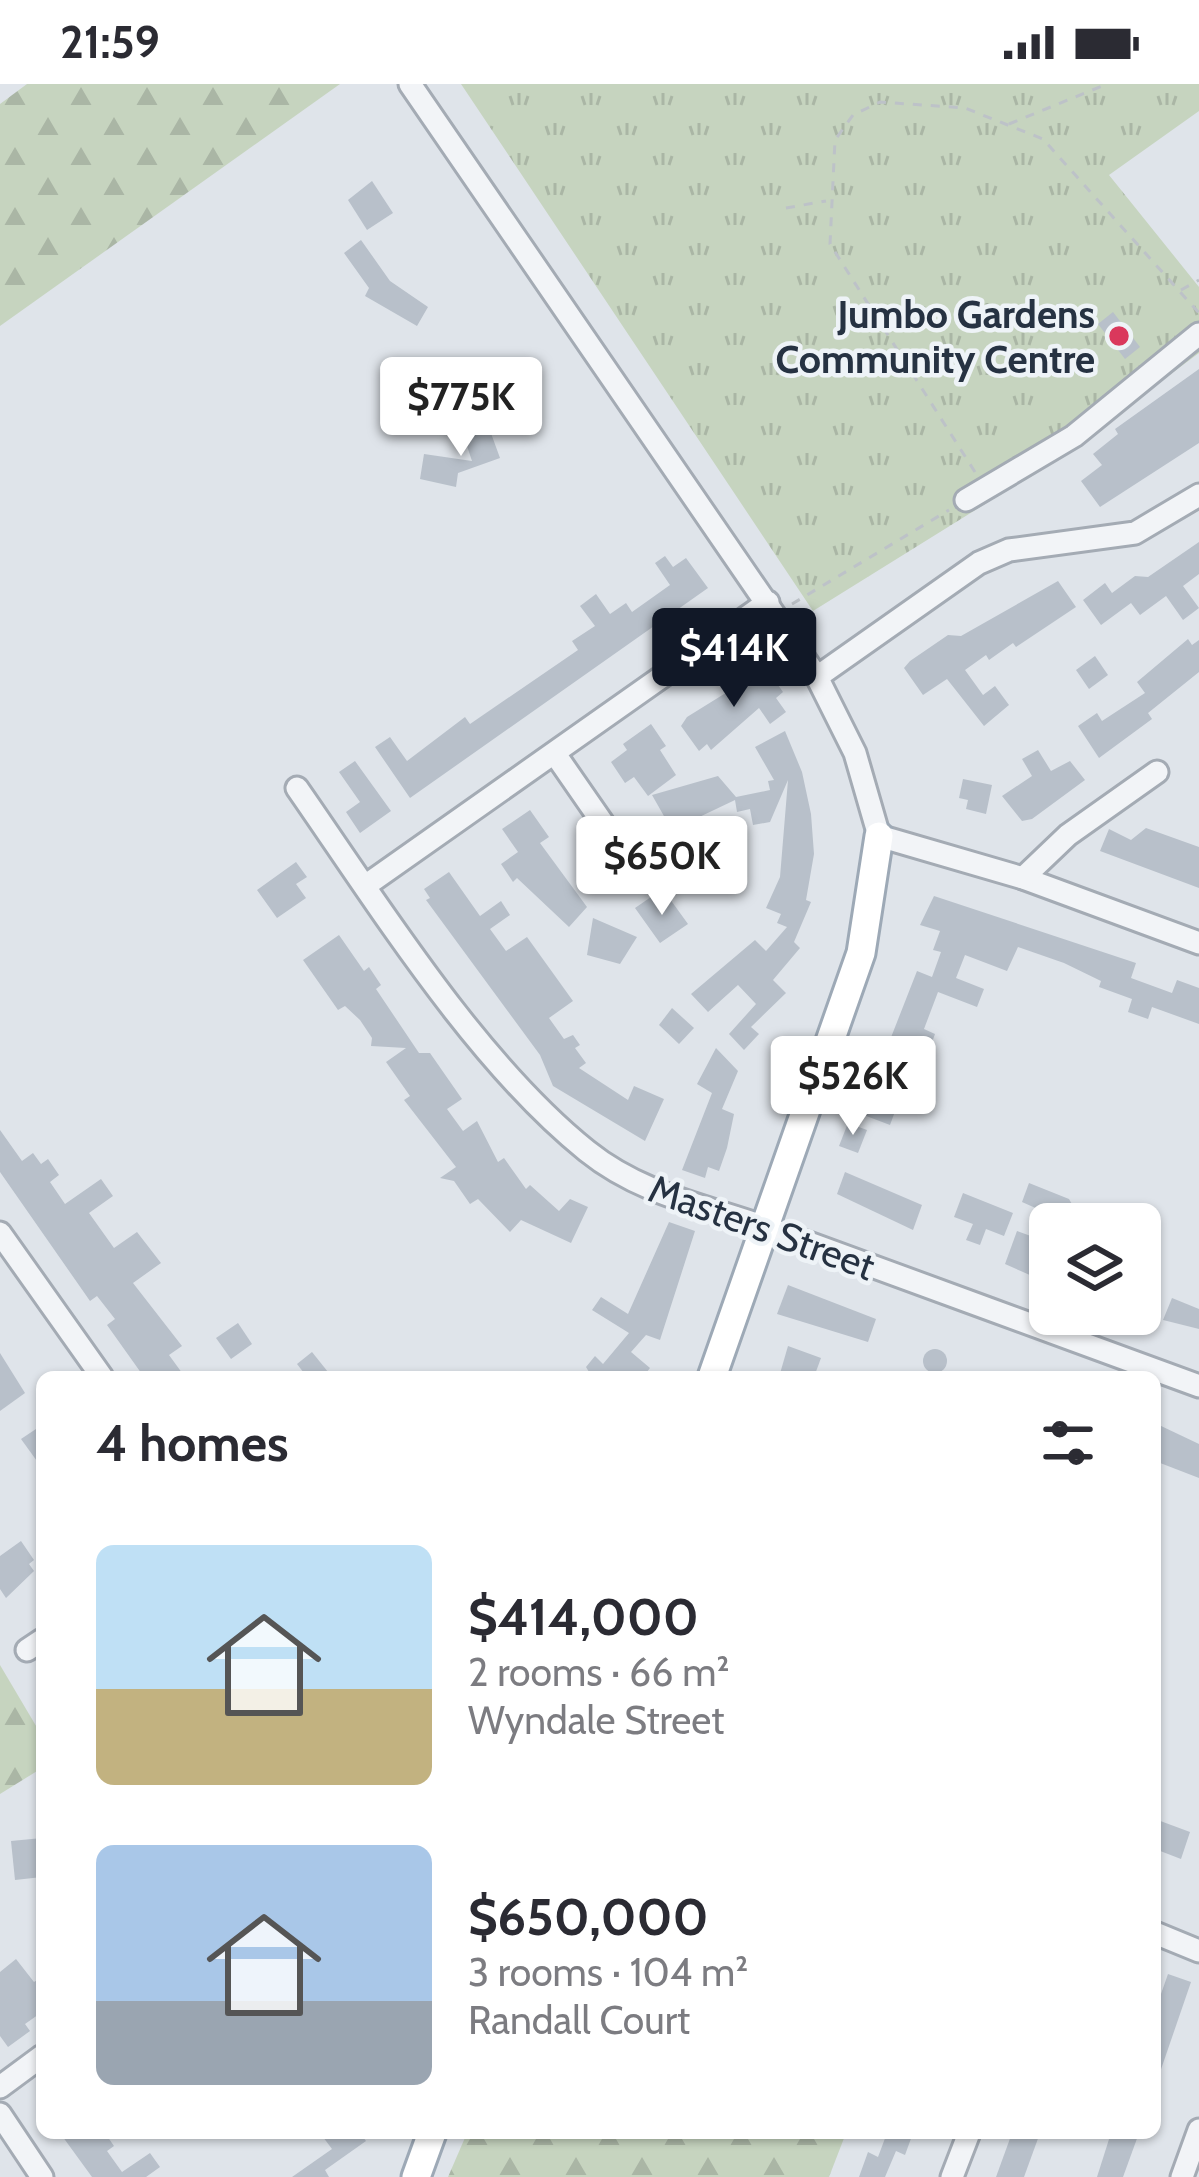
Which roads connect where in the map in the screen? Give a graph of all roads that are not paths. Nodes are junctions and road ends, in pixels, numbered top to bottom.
1 (410, 84) edge
2 (1199, 334) edge
3 (976, 495) road end
4 (1199, 495) edge
5 (772, 608) junction
6 (818, 677) junction
7 (555, 754) junction
8 (1157, 772) dead end
9 (297, 788) dead end
10 (879, 836) junction
11 (618, 845) dead end
12 (1023, 878) junction
13 (365, 886) junction
14 (1199, 943) edge
15 (768, 1228) junction
16 (0, 1233) edge
17 (98, 1371) edge
18 (714, 1371) edge
19 (1158, 1371) edge
20 (1161, 1372) edge
21 (1199, 1386) edge
22 (1161, 1935) edge
23 (1199, 1951) edge
24 (36, 2060) edge
25 (0, 2087) edge
26 (0, 2114) edge
27 (1199, 2130) edge
28 (430, 2139) edge
29 (967, 2139) edge
30 (43, 2177) edge
31 (416, 2177) edge
32 (952, 2177) edge
33 (1182, 2177) edge

1 - 5 street
2 - 3 street
4 - 6 street
5 - 6 street
5 - 7 street
6 - 10 street
7 - 11 street
7 - 13 street
8 - 12 street
9 - 13 street, Masters Street
10 - 12 street
10 - 15 main road
12 - 14 street
13 - 15 street, Masters Street
15 - 18 main road
15 - 19 street, Masters Street
16 - 17 street
20 - 21 street, Masters Street
22 - 23 street
24 - 25 street
26 - 30 street
27 - 33 street
28 - 31 main road
29 - 32 street

